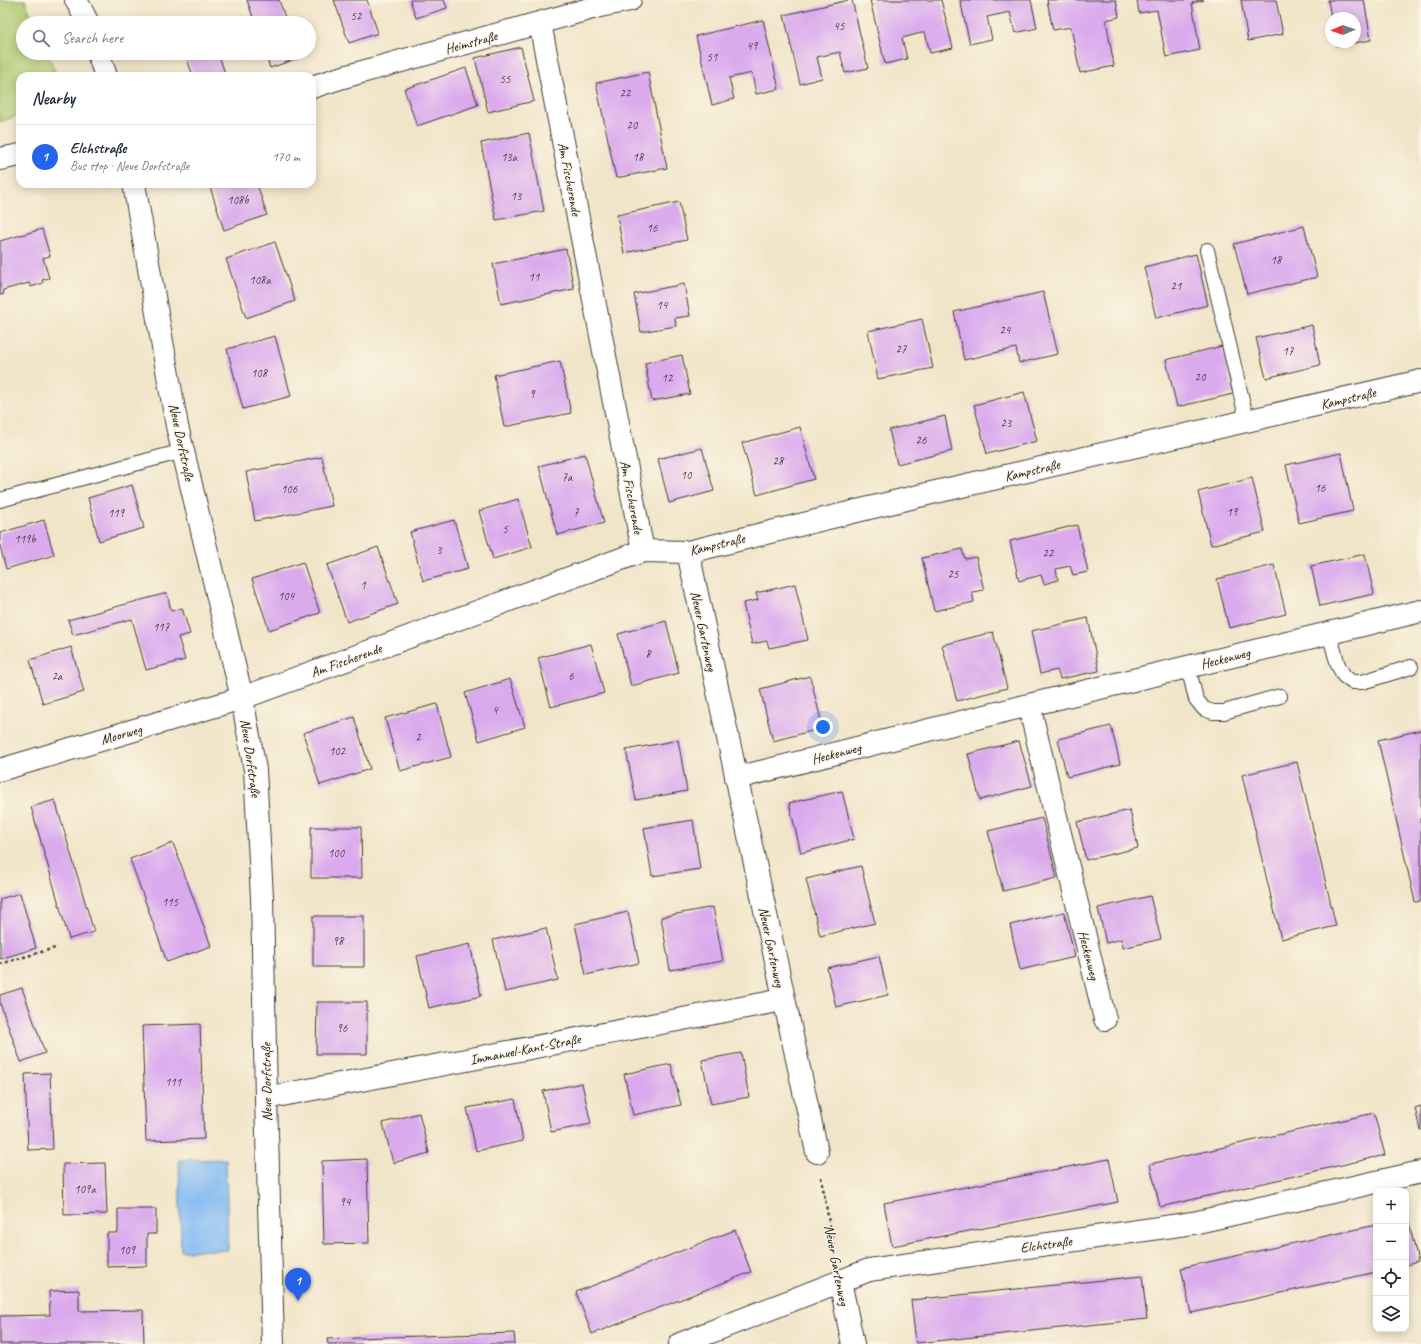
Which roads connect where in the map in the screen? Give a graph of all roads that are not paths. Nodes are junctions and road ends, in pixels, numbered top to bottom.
1 (76, 0) edge
2 (630, 0) edge
3 (84, 16) edge
4 (540, 23) junction
5 (100, 60) edge
6 (105, 72) edge
7 (316, 86) edge
8 (16, 156) edge
9 (0, 159) edge
10 (135, 188) edge
11 (1208, 250) dead end
12 (1421, 381) edge
13 (1247, 421) junction
14 (183, 451) junction
15 (0, 500) edge
16 (643, 551) junction
17 (688, 552) junction
18 (1421, 611) edge
19 (1329, 633) junction
20 (1188, 667) junction
21 (1411, 667) dead end
22 (1280, 696) dead end
23 (242, 698) junction
24 (1029, 705) junction
25 (0, 770) edge
26 (736, 778) junction
27 (784, 1000) junction
28 (1105, 1020) dead end
29 (266, 1098) junction
30 (817, 1152) road end
31 (1421, 1172) edge
32 (840, 1281) junction
33 (273, 1344) edge
34 (680, 1344) edge
35 (853, 1344) edge

1 - 3 street
2 - 4 street, Heimstraße
4 - 7 street, Heimstraße
4 - 16 street, Am Fischerende
5 - 6 street
8 - 9 street
10 - 14 street, Neue Dorfstraße
11 - 13 lane
12 - 13 street, Kampstraße
13 - 17 street, Kampstraße
14 - 15 lane
14 - 23 street, Neue Dorfstraße
16 - 17 street, Kampstraße
16 - 23 street, Am Fischerende
17 - 26 street, Neuer Gartenweg
18 - 19 street, Heckenweg
19 - 20 street, Heckenweg
19 - 21 lane
20 - 22 lane
20 - 24 street, Heckenweg
23 - 25 street, Moorweg
23 - 29 street, Neue Dorfstraße
24 - 26 street, Heckenweg
24 - 28 street, Heckenweg
26 - 27 street, Neuer Gartenweg
27 - 29 street, Immanuel-Kant-Straße
27 - 30 street, Neuer Gartenweg
29 - 33 street, Neue Dorfstraße
31 - 32 street, Elchstraße
32 - 34 street, Elchstraße
32 - 35 street, Neuer Gartenweg

